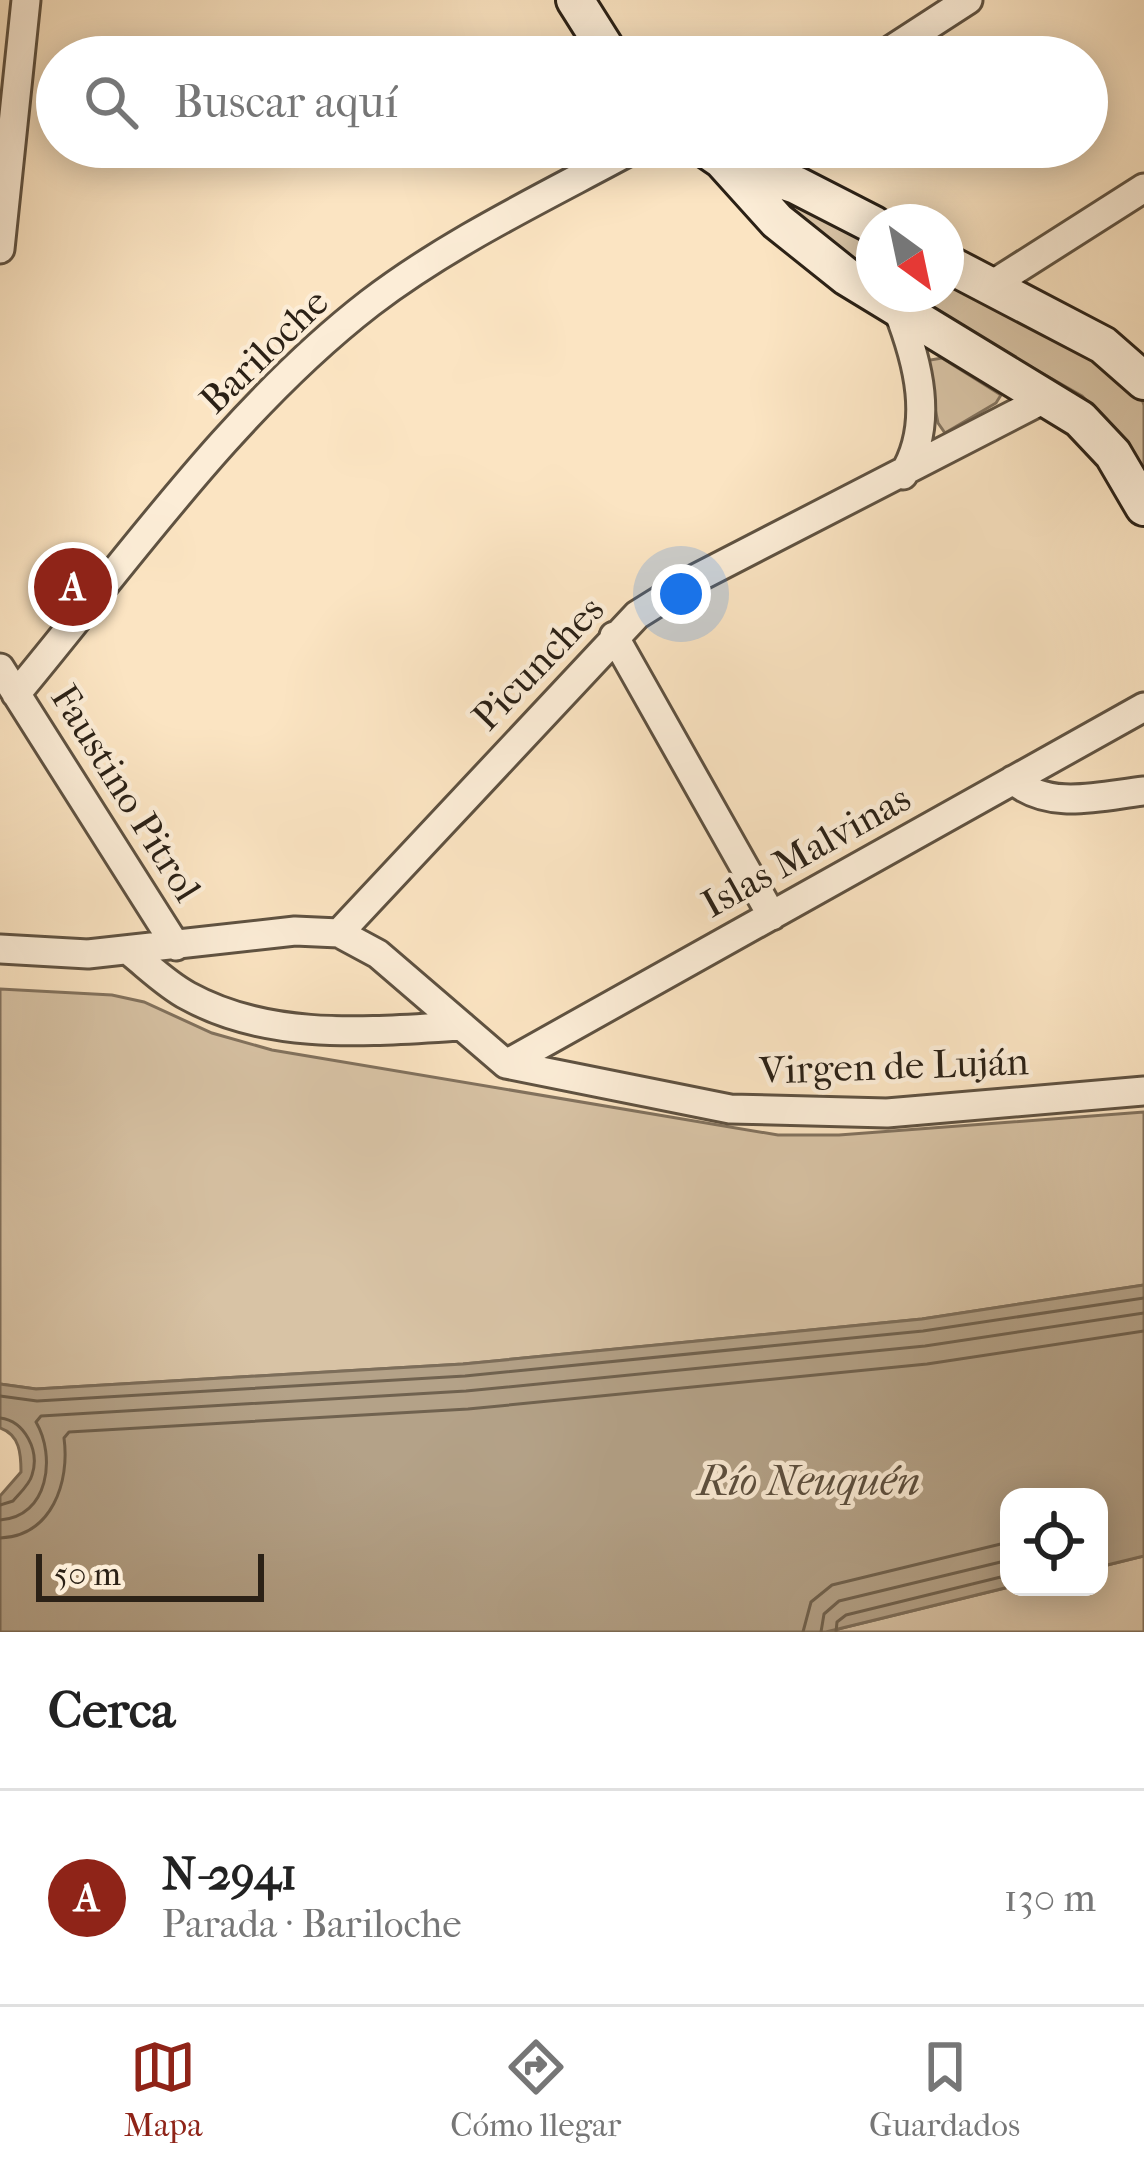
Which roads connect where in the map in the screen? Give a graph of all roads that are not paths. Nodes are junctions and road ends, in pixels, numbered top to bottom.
1 (26, 0) edge
2 (575, 0) edge
3 (968, 0) edge
4 (598, 36) edge
5 (912, 36) edge
6 (599, 168) edge
7 (735, 168) edge
8 (759, 168) edge
9 (1144, 188) edge
10 (856, 216) edge
11 (0, 249) edge
12 (964, 272) edge
13 (856, 283) edge
14 (990, 286) junction
15 (898, 312) edge
16 (904, 312) edge
17 (1143, 377) edge
18 (1048, 397) junction
19 (903, 475) junction
20 (1144, 506) edge
21 (614, 636) junction
22 (0, 668) edge
23 (16, 694) junction
24 (1144, 706) edge
25 (1013, 780) junction
26 (1144, 791) edge
27 (772, 916) junction
28 (339, 933) junction
29 (176, 946) junction
30 (0, 949) edge
31 (129, 951) junction
32 (462, 1026) junction
33 (506, 1064) junction
34 (1144, 1091) edge

1 - 11 street
2 - 4 main road
3 - 5 street
6 - 23 street, Bariloche
7 - 13 main road
8 - 10 main road
9 - 14 street
12 - 14 main road
14 - 17 main road
15 - 19 street
16 - 18 main road
18 - 19 street, Picunches
18 - 20 main road
19 - 21 street, Picunches
21 - 27 street
21 - 28 street, Picunches
22 - 23 street, Faustino Pitrol
23 - 29 street, Faustino Pitrol
24 - 25 street, Islas Malvinas
25 - 26 street
25 - 27 street, Islas Malvinas
27 - 33 street, Islas Malvinas
28 - 29 street, Faustino Pitrol
28 - 32 street
29 - 31 street
30 - 31 street
31 - 32 street
32 - 33 street
33 - 34 street, Virgen de Luján

